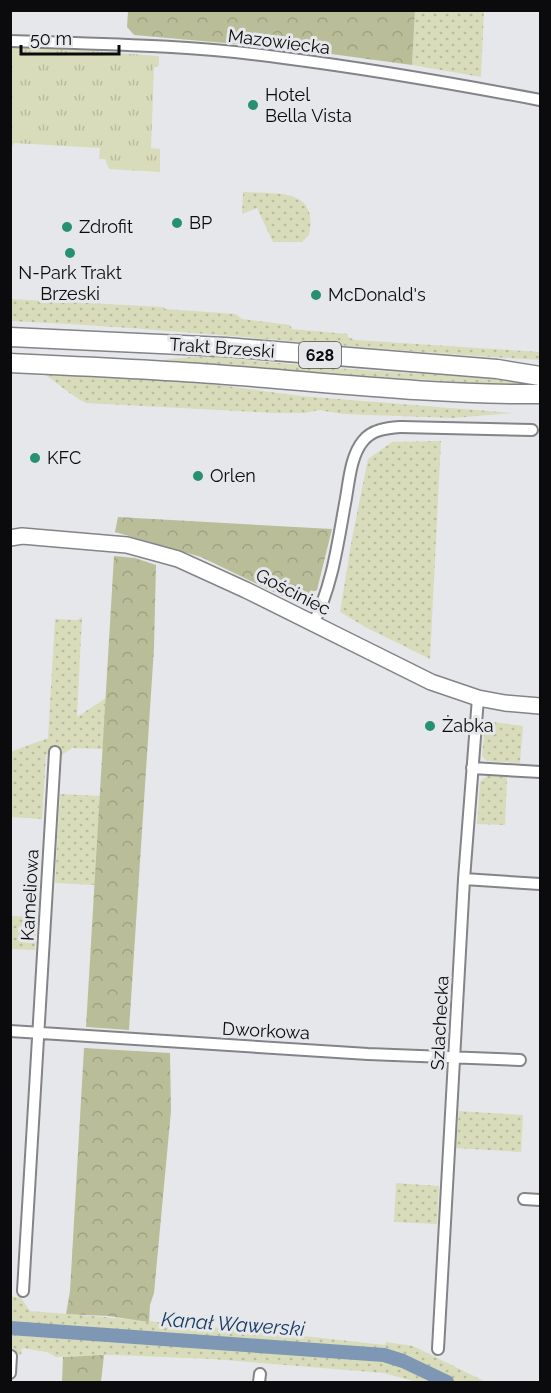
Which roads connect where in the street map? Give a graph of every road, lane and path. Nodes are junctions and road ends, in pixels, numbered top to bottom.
1 (10, 41) edge
2 (540, 100) edge
3 (10, 337) edge
4 (10, 363) edge
5 (540, 368) edge
6 (497, 369) junction
7 (540, 376) edge
8 (487, 394) junction
9 (540, 394) edge
10 (540, 405) edge
11 (532, 430) dead end
12 (14, 534) edge
13 (313, 624) junction
14 (478, 698) junction
15 (540, 706) edge
16 (55, 752) dead end
17 (472, 768) junction
18 (540, 772) edge
19 (464, 879) junction
20 (540, 884) edge
21 (10, 1031) edge
22 (39, 1033) junction
23 (455, 1058) junction
24 (520, 1060) dead end
25 (524, 1199) dead end
26 (540, 1200) edge
27 (23, 1291) dead end
28 (438, 1349) dead end
29 (11, 1356) edge
30 (10, 1373) edge

1 - 2 street, Mazowiecka
3 - 6 main road, Trakt Brzeski / 628
4 - 8 main road, Trakt Brzeski / 628
5 - 6 main road
6 - 7 main road, Trakt Brzeski / 628
8 - 9 main road, Trakt Brzeski / 628
8 - 10 main road
11 - 13 street
12 - 13 street, Gościniec
13 - 14 street, Gościniec
14 - 15 street, Gościniec
14 - 17 street, Szlachecka
16 - 22 street, Kameliowa
17 - 18 street
17 - 19 street, Szlachecka
19 - 20 street
19 - 23 street, Szlachecka
21 - 22 street, Dworkowa
22 - 23 street, Dworkowa
22 - 27 street, Kameliowa
23 - 24 street, Dworkowa
23 - 28 street, Szlachecka
25 - 26 street
29 - 30 street

